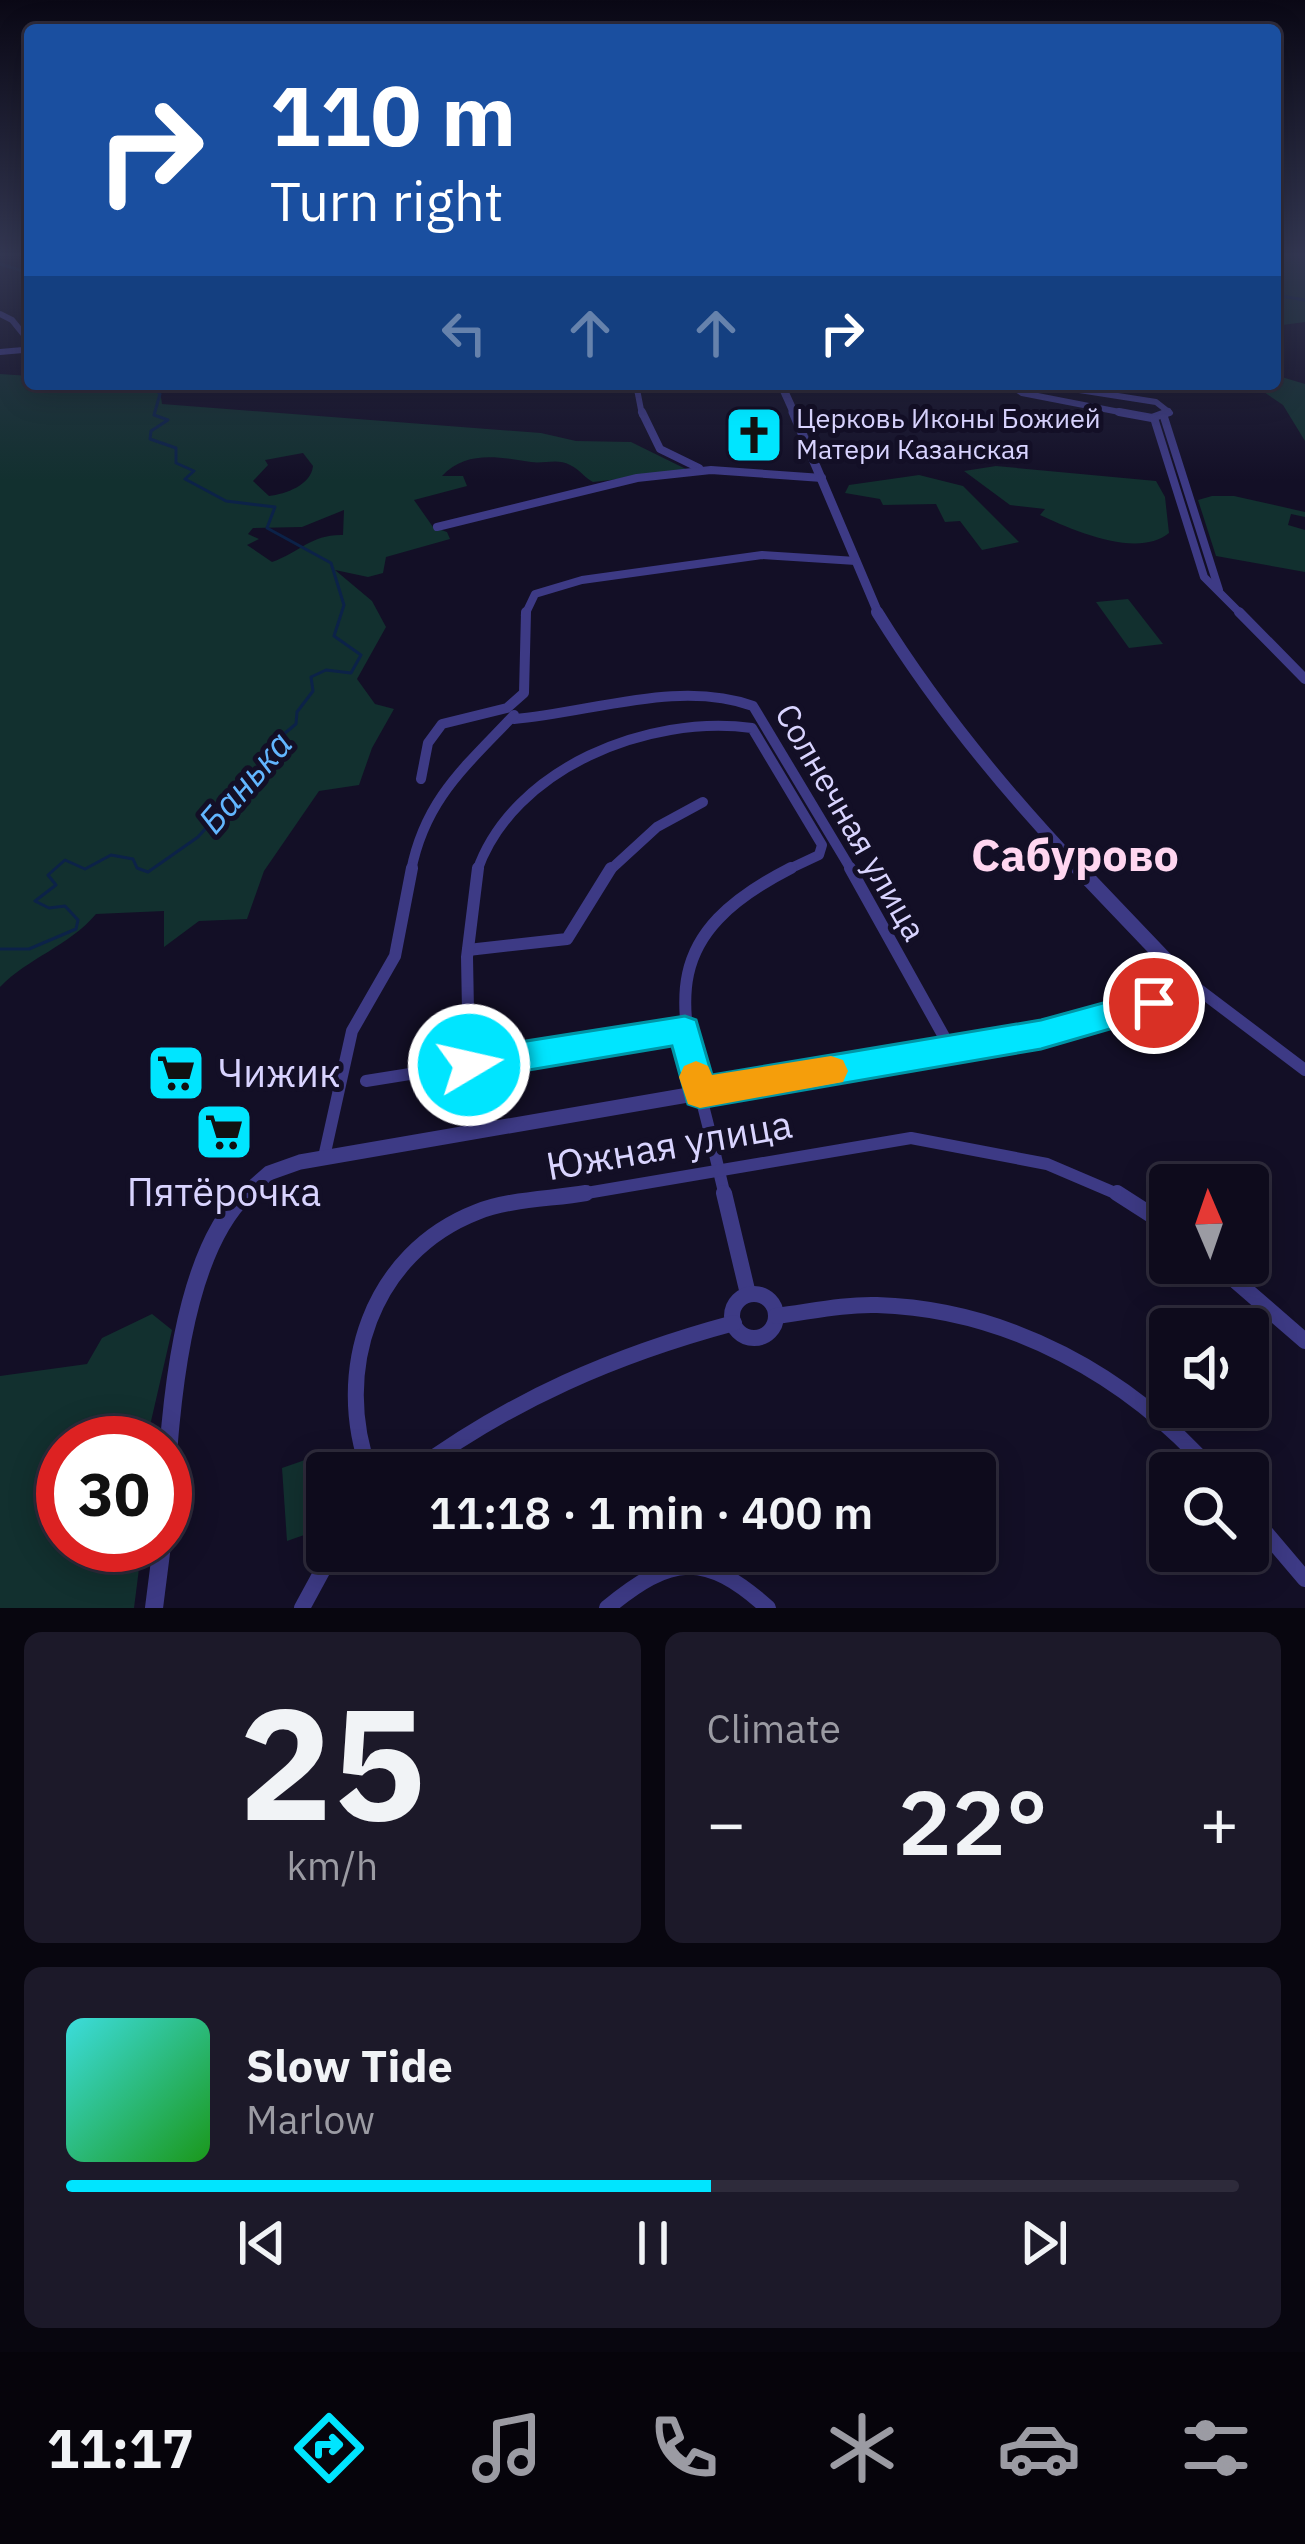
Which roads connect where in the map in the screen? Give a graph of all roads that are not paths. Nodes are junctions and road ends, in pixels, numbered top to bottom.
1 (637, 390) edge
2 (784, 390) edge
3 (1019, 390) edge
4 (1079, 390) edge
5 (1156, 418) junction
6 (711, 470) junction
7 (822, 478) junction
8 (437, 526) dead end
9 (856, 561) junction
10 (1305, 679) edge
11 (513, 712) junction
12 (421, 778) dead end
13 (703, 802) dead end
14 (468, 950) junction
15 (1182, 977) junction
16 (685, 1030) junction
17 (952, 1051) junction
18 (469, 1065) junction
19 (1305, 1070) edge
20 (366, 1081) dead end
21 (700, 1093) junction
22 (324, 1157) junction
23 (718, 1169) junction
24 (1149, 1211) edge
25 (1239, 1284) edge
26 (748, 1294) junction
27 (776, 1316) junction
28 (734, 1323) junction
29 (1305, 1341) edge
30 (170, 1416) edge
31 (360, 1452) edge
32 (439, 1452) edge
33 (1195, 1452) edge
34 (1269, 1537) edge
35 (159, 1572) edge
36 (322, 1572) edge
37 (1305, 1579) edge
38 (154, 1608) edge
39 (302, 1608) edge
40 (607, 1608) edge
41 (768, 1608) edge

1 - 6 street
2 - 7 street
3 - 5 street
4 - 5 street
5 - 10 street
6 - 7 street
6 - 8 street
7 - 9 street
9 - 11 street
9 - 15 street
11 - 12 street, Солнечная улица
11 - 17 street, Солнечная улица
11 - 22 street
13 - 14 street
14 - 16 street
14 - 18 street
15 - 17 street
15 - 19 street
16 - 18 street
16 - 21 street
17 - 21 street
18 - 20 street
21 - 22 street
21 - 23 street
22 - 30 street
23 - 24 street, Южная улица
23 - 26 street
23 - 31 street, Южная улица
25 - 29 street
26 - 27 street
26 - 28 street
27 - 28 street
27 - 33 street
28 - 32 street
34 - 37 street
35 - 38 street
36 - 39 street
40 - 41 street

